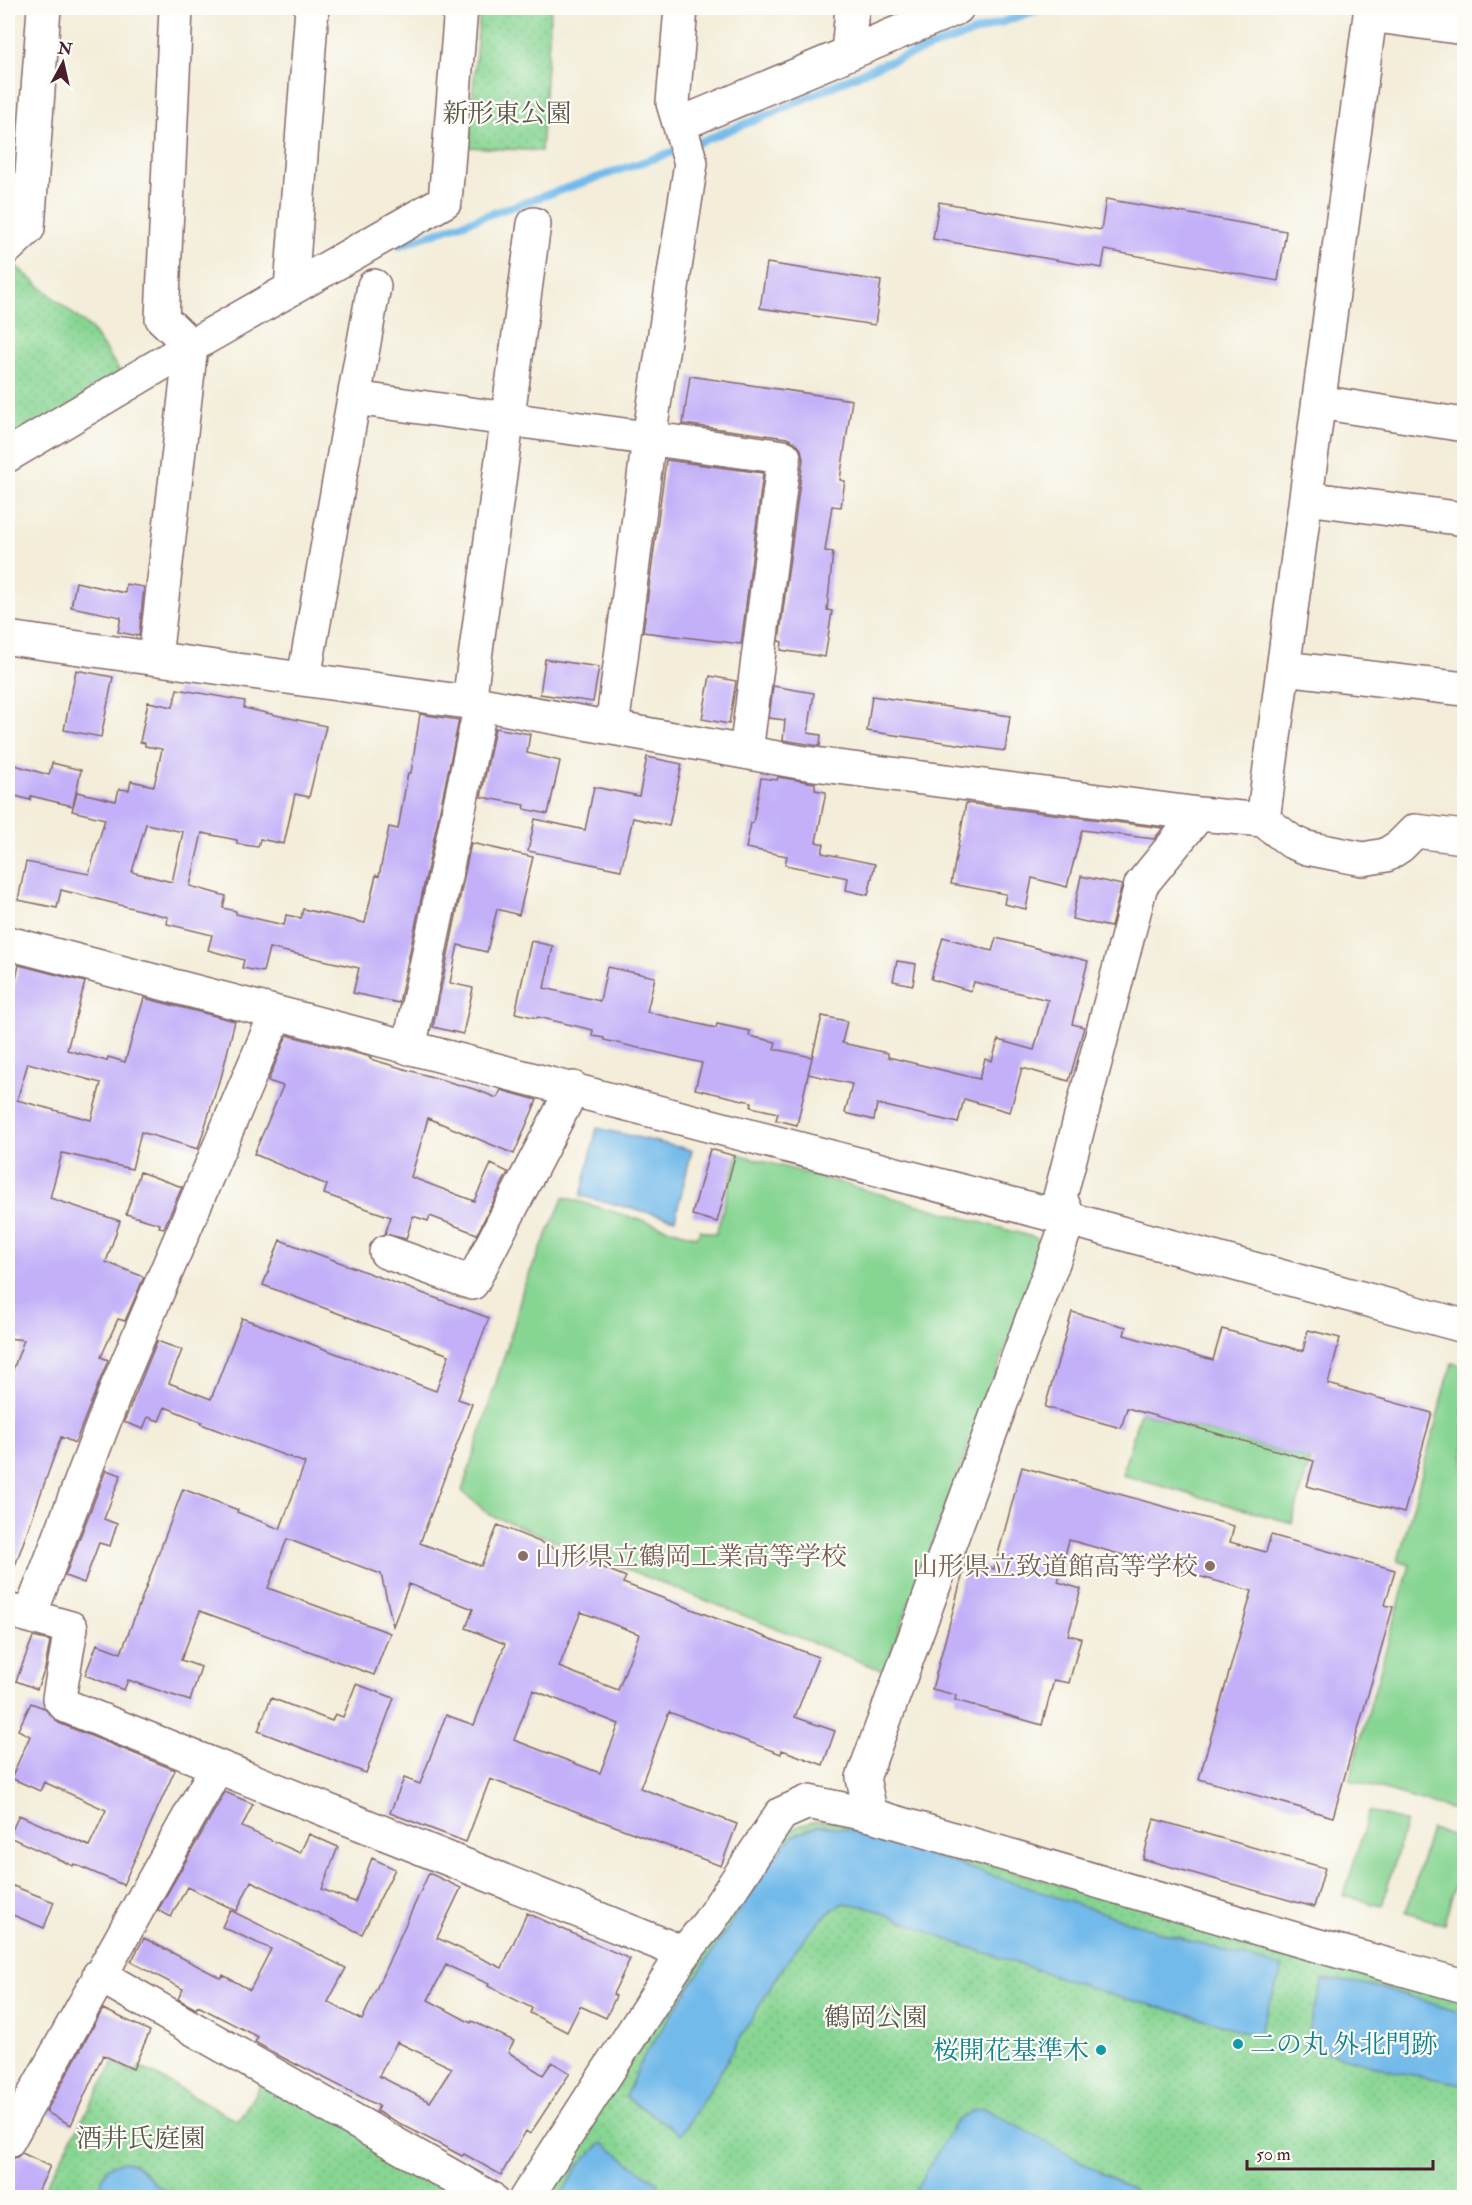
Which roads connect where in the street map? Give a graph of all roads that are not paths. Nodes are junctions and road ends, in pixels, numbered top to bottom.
1 (44, 8) edge
2 (176, 8) edge
3 (312, 8) edge
4 (461, 8) edge
5 (681, 8) edge
6 (852, 8) edge
7 (957, 8) edge
8 (1459, 21) edge
9 (848, 53) junction
10 (680, 124) junction
11 (534, 224) dead end
12 (8, 247) edge
13 (374, 286) dead end
14 (291, 289) junction
15 (191, 346) junction
16 (354, 398) junction
17 (1319, 402) junction
18 (507, 419) junction
19 (1464, 425) edge
20 (649, 438) junction
21 (8, 455) edge
22 (1306, 498) junction
23 (1464, 519) edge
24 (8, 638) edge
25 (154, 658) junction
26 (1284, 668) junction
27 (304, 678) junction
28 (1464, 689) edge
29 (475, 703) junction
30 (612, 728) junction
31 (746, 752) junction
32 (1199, 814) junction
33 (1263, 820) junction
34 (1464, 837) edge
35 (8, 943) edge
36 (276, 1014) junction
37 (410, 1048) junction
38 (573, 1089) junction
39 (1070, 1219) junction
40 (386, 1252) dead end
41 (1464, 1326) edge
42 (19, 1613) edge
43 (217, 1767) junction
44 (871, 1815) junction
45 (684, 1953) junction
46 (99, 1975) junction
47 (1464, 1986) edge
48 (12, 2121) edge
49 (490, 2198) edge
50 (526, 2198) edge

1 - 12 street
2 - 15 street
3 - 14 street
4 - 14 street
5 - 10 street
6 - 9 street
7 - 9 street
8 - 17 street
9 - 10 street
10 - 20 street
11 - 18 street
13 - 16 street
14 - 15 street
15 - 21 street
15 - 25 street
16 - 18 street
16 - 27 street
17 - 19 street
17 - 22 street
18 - 20 street
18 - 29 street
20 - 30 street
20 - 31 street
22 - 23 street
22 - 26 street
24 - 25 street
25 - 27 street
26 - 28 street
26 - 33 street
27 - 29 street
29 - 30 street
29 - 37 street
30 - 31 street
31 - 32 street
32 - 33 street
32 - 39 street
33 - 34 street
35 - 36 street
36 - 37 street
36 - 42 street
37 - 38 street
38 - 39 street
38 - 40 street
39 - 41 street
39 - 44 street
42 - 43 street
43 - 45 street
43 - 46 street
44 - 45 street
44 - 47 street
45 - 50 street
46 - 48 street
46 - 49 street

